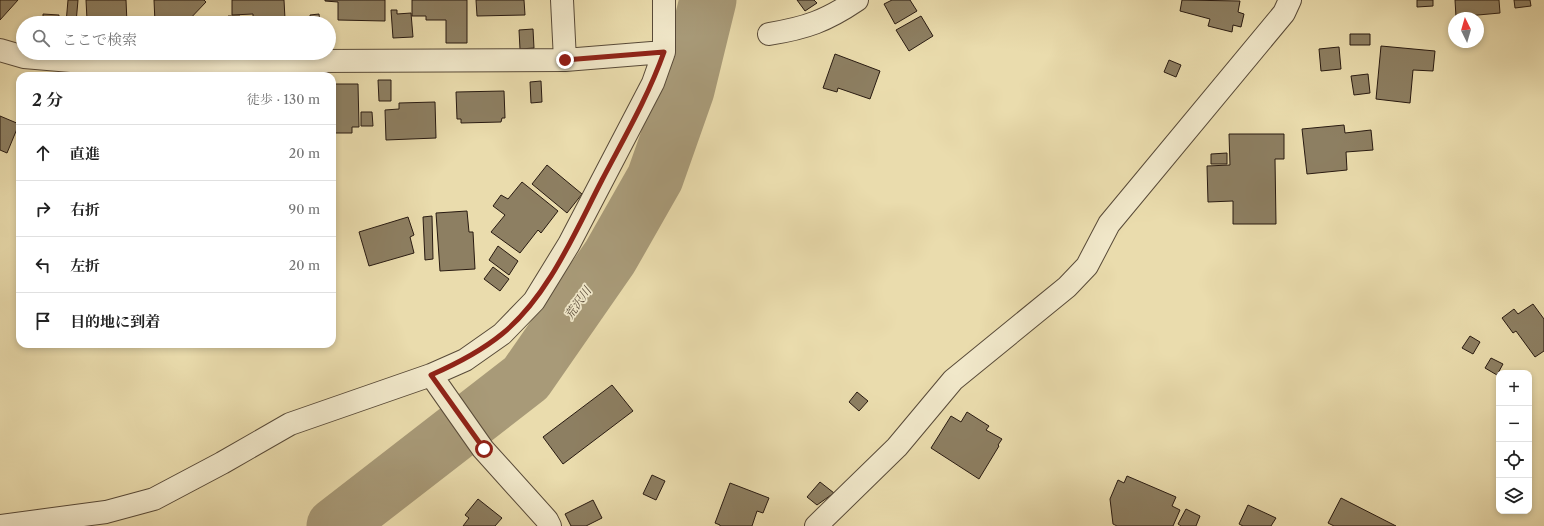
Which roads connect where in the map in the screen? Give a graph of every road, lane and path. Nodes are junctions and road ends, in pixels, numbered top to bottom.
1 (562, 0) edge
2 (664, 0) edge
3 (857, 0) edge
4 (1290, 0) edge
5 (769, 34) dead end
6 (0, 50) edge
7 (664, 52) junction
8 (16, 55) edge
9 (54, 60) edge
10 (565, 60) junction
11 (436, 383) junction
12 (0, 526) edge
13 (550, 526) edge
14 (816, 526) edge

1 - 10 street
2 - 7 street
3 - 5 street
4 - 14 street
6 - 8 street
7 - 10 street
7 - 11 street
9 - 10 street
11 - 12 street
11 - 13 street

